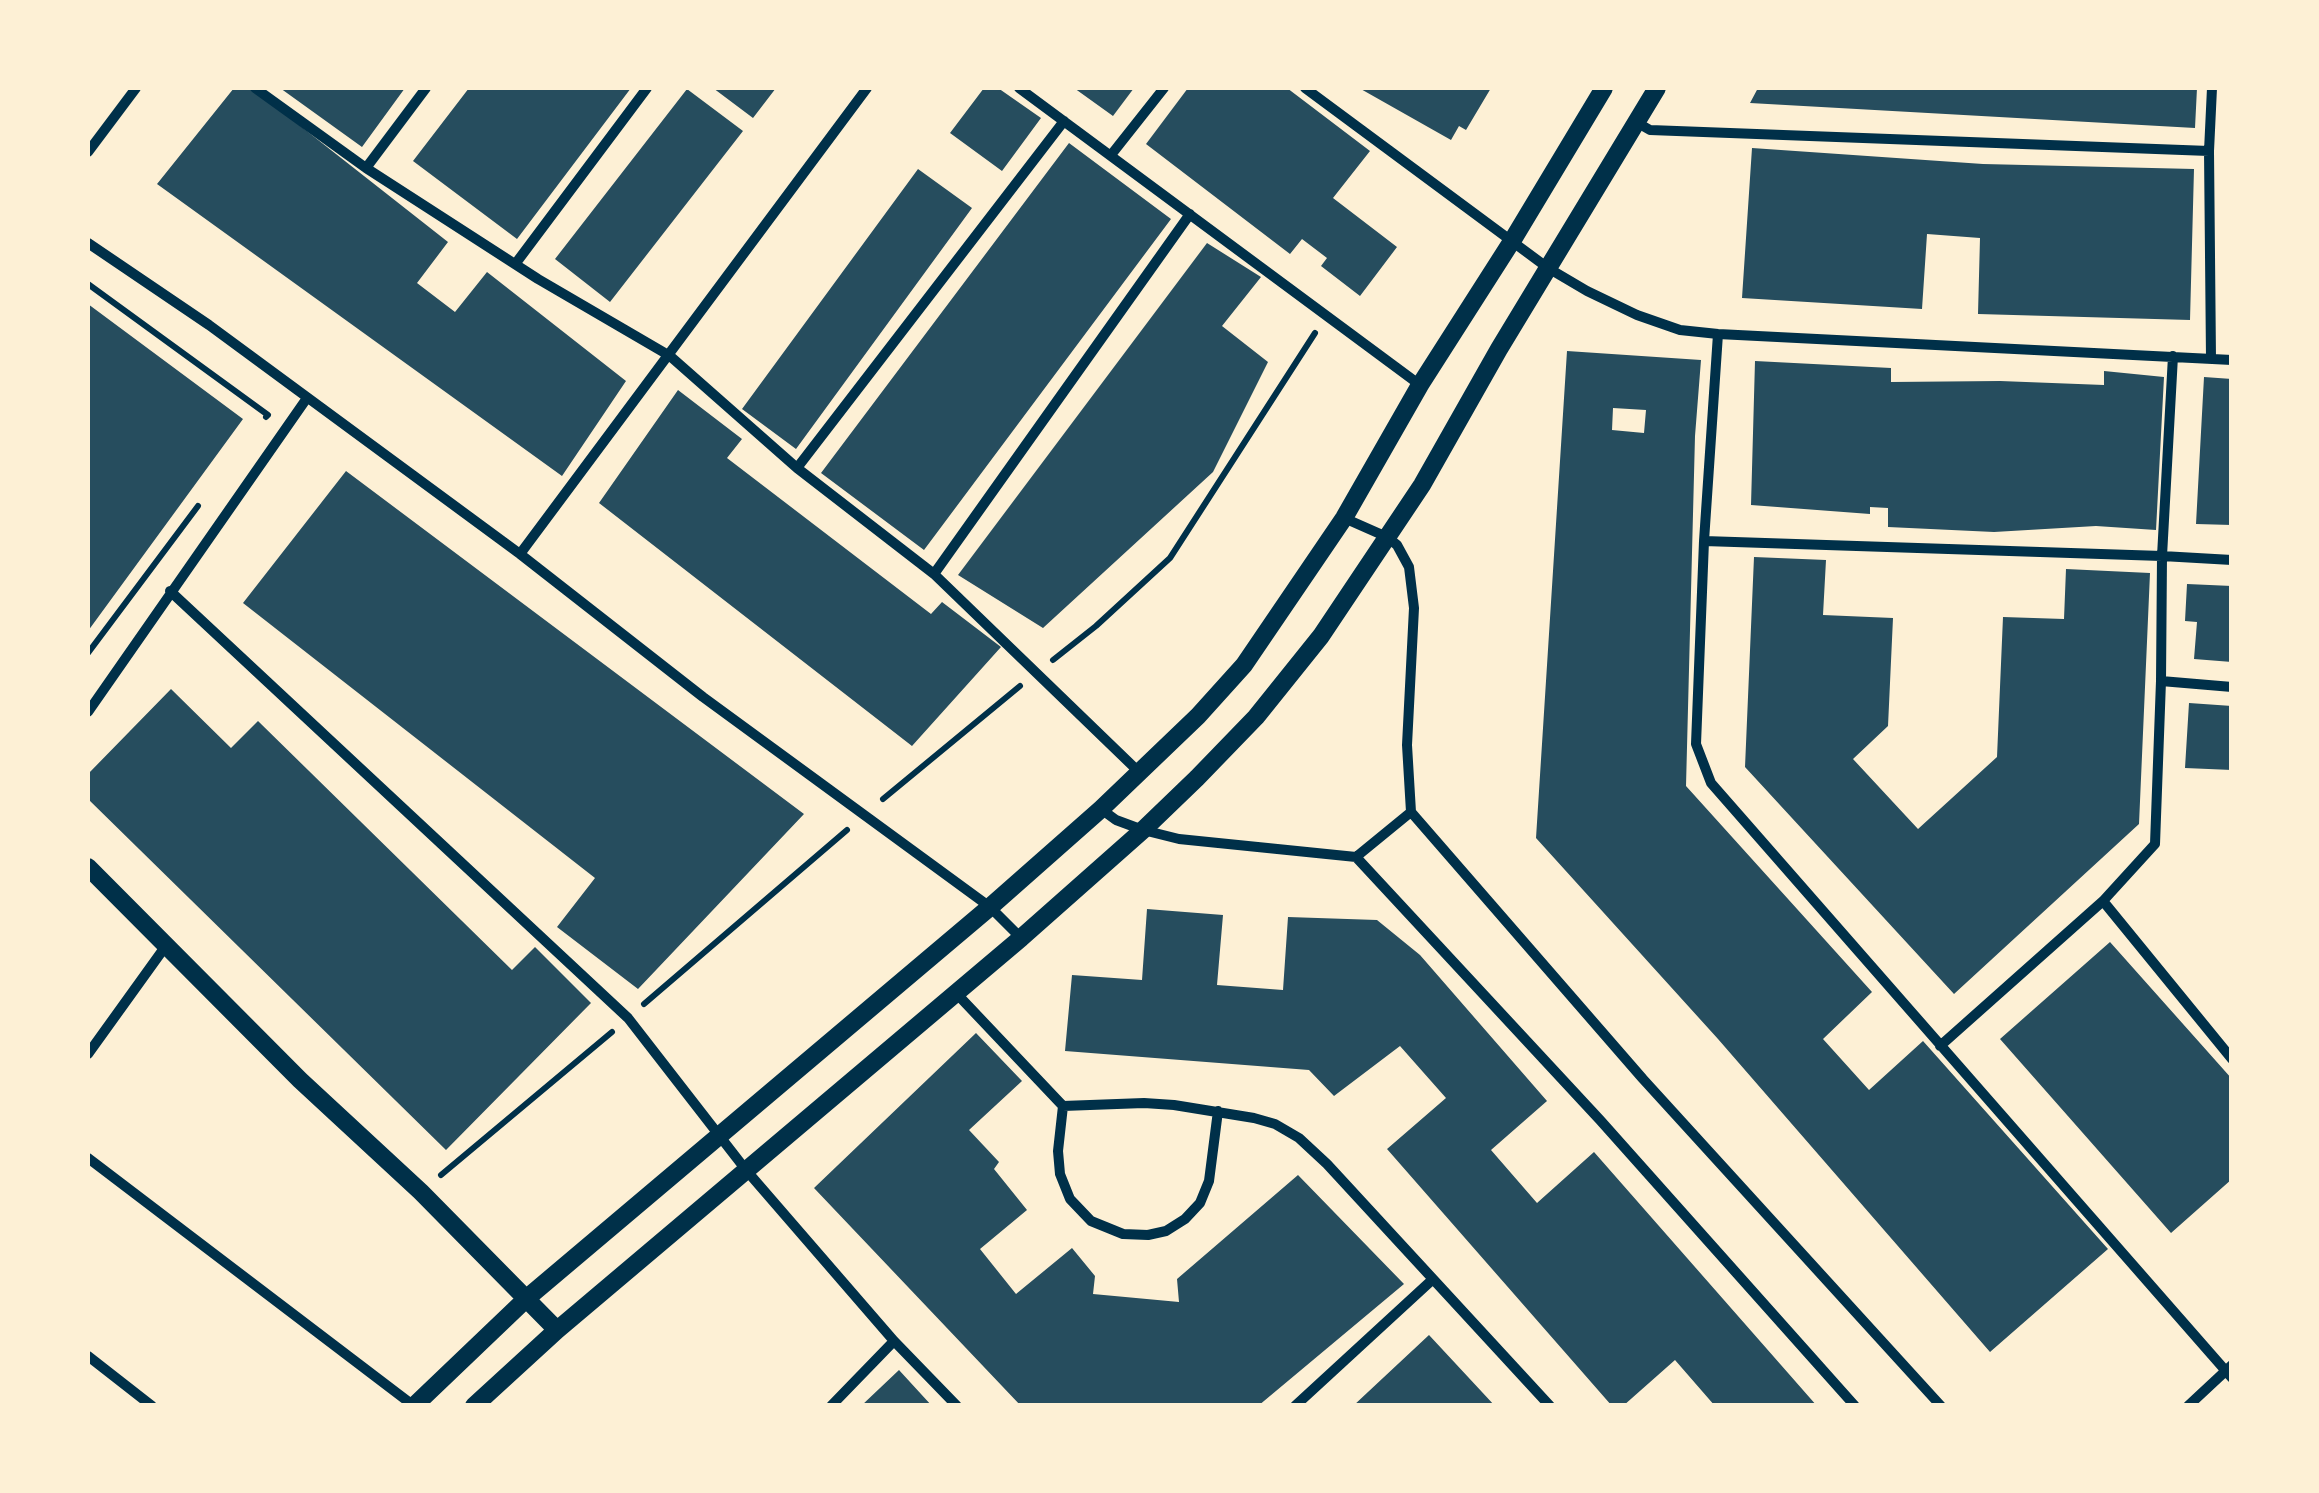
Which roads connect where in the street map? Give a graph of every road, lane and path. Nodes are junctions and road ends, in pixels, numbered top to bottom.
1 (136, 88) edge
2 (255, 88) edge
3 (426, 88) edge
4 (647, 88) edge
5 (867, 88) edge
6 (1020, 88) edge
7 (1164, 88) edge
8 (1305, 88) edge
9 (1604, 88) edge
10 (1657, 88) edge
11 (2212, 88) edge
12 (1064, 121) junction
13 (1636, 122) junction
14 (2209, 151) junction
15 (88, 152) edge
16 (1111, 155) junction
17 (366, 168) junction
18 (1190, 214) junction
19 (1512, 241) junction
20 (88, 243) edge
21 (516, 263) junction
22 (1548, 268) junction
23 (88, 284) edge
24 (1326, 316) junction
25 (1718, 334) junction
26 (670, 356) junction
27 (2173, 356) junction
28 (2211, 359) junction
29 (2232, 360) edge
30 (1420, 385) junction
31 (307, 398) junction
32 (256, 430) dead end
33 (797, 468) junction
34 (208, 492) dead end
35 (1344, 518) junction
36 (1387, 537) junction
37 (1704, 541) junction
38 (520, 554) junction
39 (2162, 556) junction
40 (2232, 560) edge
41 (934, 574) junction
42 (170, 591) junction
43 (88, 653) edge
44 (1037, 673) junction
45 (2161, 680) junction
46 (2232, 687) edge
47 (88, 712) edge
48 (1140, 773) junction
49 (1101, 809) junction
50 (1412, 812) junction
51 (863, 815) junction
52 (1143, 830) junction
53 (1356, 857) junction
54 (88, 867) edge
55 (2102, 901) junction
56 (990, 907) junction
57 (1021, 938) junction
58 (165, 947) junction
59 (956, 993) junction
60 (628, 1018) junction
61 (1940, 1046) junction
62 (88, 1054) edge
63 (2232, 1059) edge
64 (1063, 1106) junction
65 (1218, 1111) junction
66 (720, 1136) junction
67 (88, 1158) edge
68 (746, 1170) junction
69 (421, 1192) junction
70 (1432, 1280) junction
71 (527, 1298) junction
72 (557, 1330) junction
73 (894, 1341) junction
74 (88, 1356) edge
75 (2230, 1371) edge
76 (152, 1406) edge
77 (414, 1406) edge
78 (474, 1406) edge
79 (831, 1406) edge
80 (956, 1406) edge
81 (1294, 1406) edge
82 (1550, 1406) edge
83 (1855, 1406) edge
84 (1941, 1406) edge
85 (2188, 1406) edge

1 - 15 street
2 - 17 street
3 - 17 street
4 - 21 street
5 - 26 street
6 - 12 street
7 - 16 street
8 - 19 street
9 - 19 street
10 - 13 street
11 - 14 street
12 - 16 street
12 - 33 street
13 - 14 street
13 - 22 street
14 - 28 street
16 - 18 street
17 - 21 street
18 - 24 street
18 - 41 street
19 - 22 street
19 - 30 street
20 - 31 street
21 - 26 street
22 - 25 street
22 - 36 street
23 - 32 path
24 - 30 street
24 - 44 path
25 - 27 street
25 - 37 street
26 - 33 street
26 - 38 street
27 - 28 street
27 - 39 street
28 - 29 street
30 - 35 street
31 - 38 street
31 - 42 street
33 - 41 street
34 - 43 path
35 - 36 street
35 - 48 street
36 - 50 street
36 - 52 street
37 - 39 street
37 - 61 street
38 - 51 street
39 - 40 street
39 - 45 street
41 - 44 street
42 - 47 street
42 - 60 street
44 - 48 street
44 - 51 path
45 - 46 street
45 - 55 street
48 - 49 street
49 - 52 street
49 - 56 street
50 - 53 street
50 - 84 street
51 - 56 street
51 - 60 path
52 - 53 street
52 - 57 street
53 - 83 street
54 - 58 street
55 - 61 street
55 - 63 street
56 - 57 street
56 - 66 street
57 - 59 street
58 - 62 street
58 - 69 street
59 - 64 street
59 - 68 street
60 - 66 street
60 - 69 path
61 - 75 street
64 - 65 street
64 - 65 street
65 - 70 street
66 - 68 street
66 - 71 street
67 - 77 street
68 - 72 street
68 - 73 street
69 - 71 street
70 - 81 street
70 - 82 street
71 - 72 street
71 - 77 street
72 - 78 street
73 - 79 street
73 - 80 street
74 - 76 street
75 - 85 street

